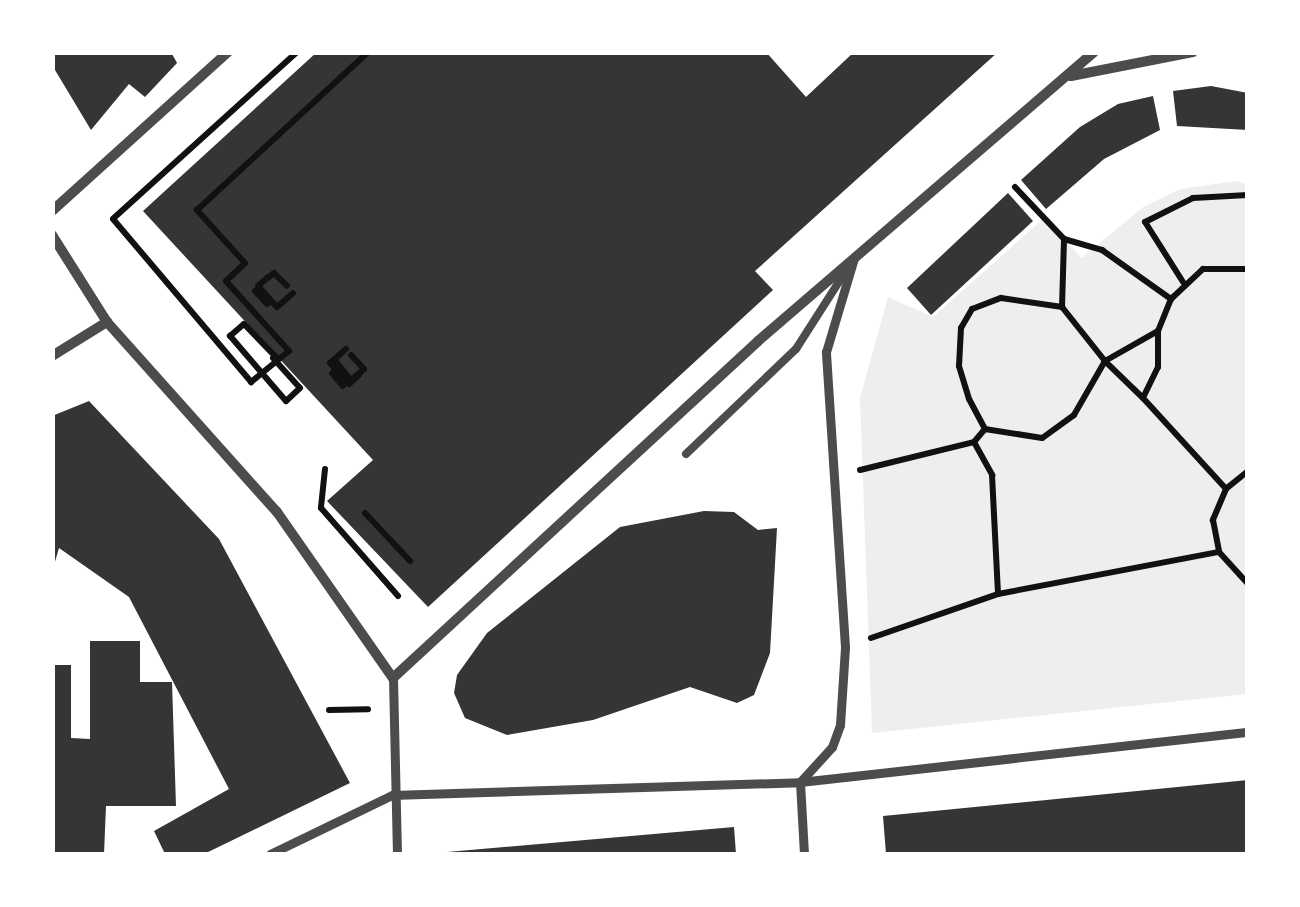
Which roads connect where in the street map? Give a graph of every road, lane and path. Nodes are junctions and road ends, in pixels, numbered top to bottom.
1 (228, 52) edge
2 (297, 52) edge
3 (368, 52) edge
4 (1094, 52) edge
5 (1193, 52) edge
6 (1070, 76) junction
7 (1015, 187) dead end
8 (1248, 195) edge
9 (52, 211) edge
10 (52, 236) edge
11 (1064, 239) junction
12 (854, 258) junction
13 (1248, 269) edge
14 (268, 277) dead end
15 (1183, 282) junction
16 (255, 292) dead end
17 (1170, 299) junction
18 (277, 300) dead end
19 (267, 304) dead end
20 (1062, 307) junction
21 (107, 322) junction
22 (1158, 331) junction
23 (52, 356) edge
24 (1105, 361) junction
25 (336, 364) dead end
26 (262, 373) junction
27 (332, 373) dead end
28 (359, 375) dead end
29 (343, 386) dead end
30 (1144, 398) junction
31 (984, 429) junction
32 (974, 442) junction
33 (686, 454) dead end
34 (325, 469) dead end
35 (1248, 471) edge
36 (832, 477) junction
37 (1226, 489) junction
38 (365, 513) dead end
39 (1218, 552) junction
40 (410, 560) dead end
41 (1248, 584) edge
42 (998, 594) junction
43 (398, 596) dead end
44 (845, 646) junction
45 (393, 678) junction
46 (395, 708) junction
47 (329, 710) dead end
48 (1248, 732) edge
49 (800, 782) junction
50 (392, 795) junction
51 (270, 854) edge
52 (396, 854) edge
53 (804, 854) edge

1 - 9 street
2 - 26 path
3 - 26 path
4 - 6 street
5 - 6 street
6 - 12 street
7 - 11 path
8 - 15 path
10 - 21 street
11 - 17 path
11 - 20 path
12 - 33 lane
12 - 36 street
12 - 45 street
13 - 15 path
14 - 18 path
15 - 17 path
16 - 19 path
17 - 22 path
20 - 24 path
20 - 31 path
21 - 23 street
21 - 45 street
22 - 24 path
22 - 30 path
24 - 30 path
24 - 31 path
25 - 28 path
26 - 26 path
27 - 29 path
30 - 37 path
31 - 32 path
32 - 36 path
32 - 42 path
34 - 43 path
35 - 37 path
36 - 44 street
37 - 39 path
38 - 40 path
39 - 41 path
39 - 42 path
42 - 44 path
44 - 49 street
45 - 46 street
46 - 47 path
46 - 50 street
48 - 49 street
49 - 50 street
49 - 53 street
50 - 51 street
50 - 52 street

